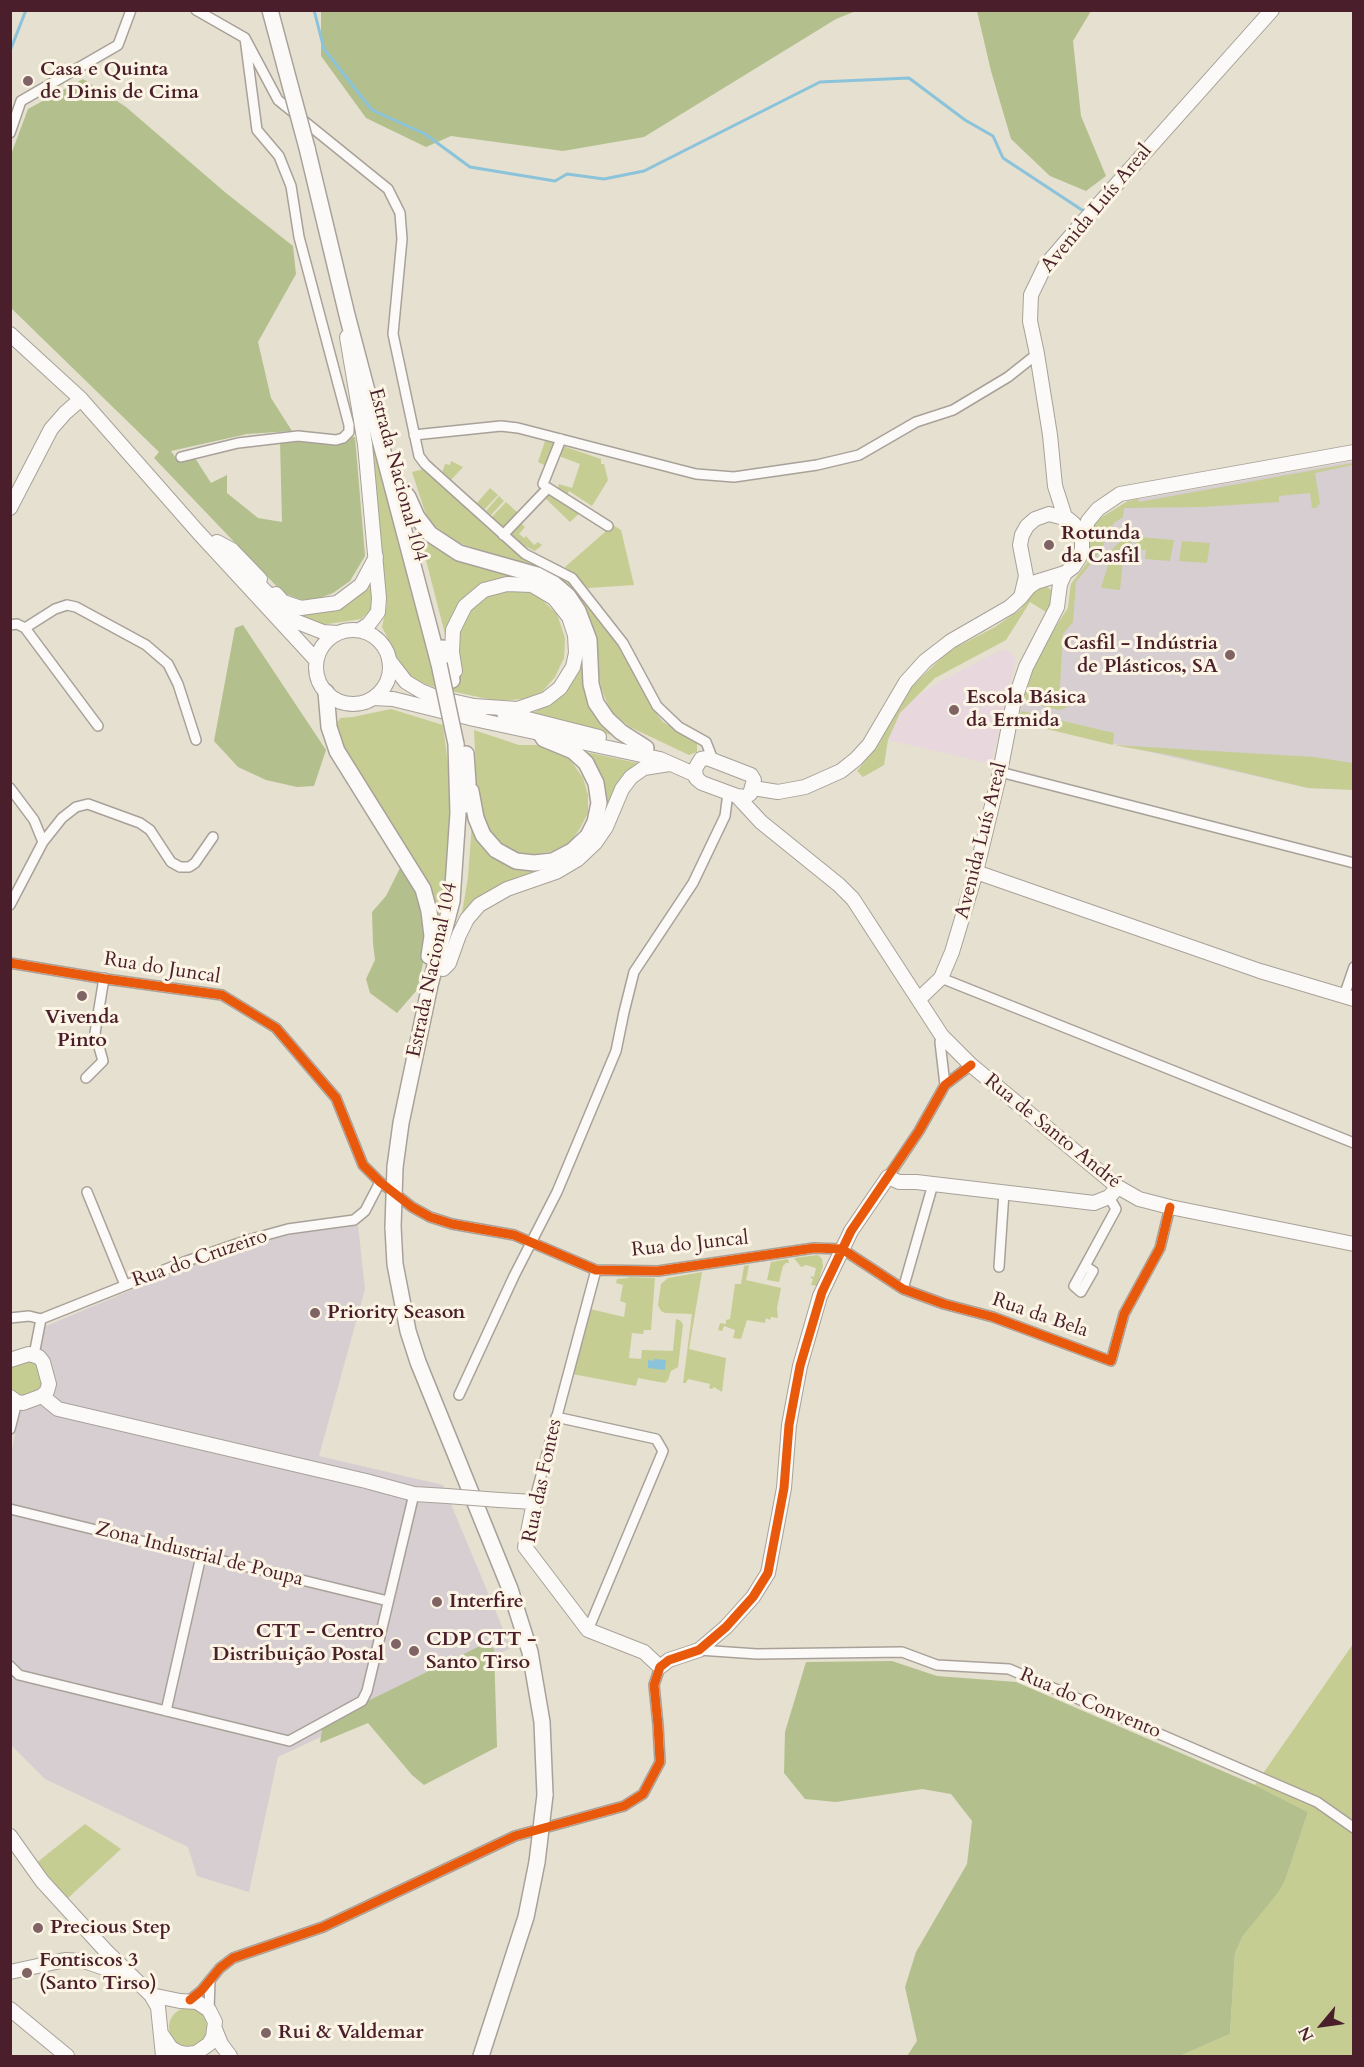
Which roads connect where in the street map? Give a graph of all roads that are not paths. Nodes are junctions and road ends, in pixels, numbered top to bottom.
1 (130, 10) edge
2 (196, 10) edge
3 (270, 10) edge
4 (1272, 10) edge
5 (245, 38) junction
6 (10, 132) edge
7 (324, 214) junction
8 (347, 315) junction
9 (10, 334) edge
10 (1037, 354) junction
11 (81, 399) junction
12 (414, 435) junction
13 (561, 439) junction
14 (1353, 452) edge
15 (129, 454) junction
16 (181, 457) dead end
17 (542, 483) junction
18 (1055, 486) junction
19 (401, 489) junction
20 (10, 508) edge
21 (1098, 509) junction
22 (1066, 518) junction
23 (1035, 519) junction
24 (608, 526) dead end
25 (503, 535) junction
26 (1082, 538) junction
27 (217, 542) junction
28 (1022, 555) junction
29 (376, 558) junction
30 (1065, 573) junction
31 (1051, 576) junction
32 (1021, 597) junction
33 (10, 625) edge
34 (25, 628) junction
35 (360, 630) junction
36 (337, 633) junction
37 (316, 660) junction
38 (389, 660) junction
39 (452, 681) junction
40 (326, 692) junction
41 (373, 698) junction
42 (474, 706) junction
43 (98, 726) dead end
44 (540, 733) junction
45 (196, 740) dead end
46 (460, 743) junction
47 (646, 748) junction
48 (713, 760) junction
49 (676, 764) junction
50 (696, 770) junction
51 (1000, 772) junction
52 (468, 782) junction
53 (12, 791) edge
54 (742, 793) junction
55 (213, 837) dead end
56 (43, 842) junction
57 (1353, 863) edge
58 (976, 872) junction
59 (10, 905) edge
60 (10, 963) edge
61 (1353, 967) edge
62 (443, 969) junction
63 (104, 978) junction
64 (941, 978) junction
65 (430, 985) junction
66 (1349, 997) edge
67 (919, 999) junction
68 (942, 1036) junction
69 (971, 1065) junction
70 (412, 1074) junction
71 (86, 1078) dead end
72 (945, 1085) junction
73 (1353, 1143) edge
74 (888, 1177) junction
75 (380, 1182) junction
76 (933, 1184) junction
77 (87, 1192) dead end
78 (1004, 1192) junction
79 (1114, 1192) junction
80 (1170, 1207) junction
81 (531, 1243) junction
82 (1353, 1244) edge
83 (842, 1249) junction
84 (1085, 1266) dead end
85 (999, 1267) dead end
86 (596, 1270) junction
87 (125, 1285) junction
88 (903, 1289) junction
89 (10, 1318) edge
90 (41, 1319) junction
91 (34, 1355) junction
92 (10, 1360) edge
93 (459, 1395) dead end
94 (42, 1396) junction
95 (14, 1400) edge
96 (556, 1417) junction
97 (10, 1429) edge
98 (414, 1494) junction
99 (534, 1502) junction
100 (10, 1509) edge
101 (201, 1556) junction
102 (388, 1601) junction
103 (588, 1630) junction
104 (699, 1650) junction
105 (10, 1666) edge
106 (660, 1667) junction
107 (166, 1711) junction
108 (1353, 1828) edge
109 (10, 1836) edge
110 (10, 1972) edge
111 (132, 1978) junction
112 (210, 1980) junction
113 (151, 1995) junction
114 (185, 2001) junction
115 (10, 2010) edge
116 (209, 2010) junction
117 (215, 2029) junction
118 (162, 2030) junction
119 (188, 2054) edge
120 (67, 2056) edge
121 (163, 2056) edge
122 (228, 2056) edge
123 (481, 2056) edge

1 - 6 street
2 - 5 street
3 - 7 main road, bridge
4 - 10 street, Avenida Luís Areal
5 - 12 street
5 - 16 street
7 - 8 main road, Estrada Nacional 104
7 - 19 main road, Estrada Nacional 104
8 - 29 street
8 - 46 main road, Estrada Nacional 104, bridge
9 - 11 street
10 - 13 street
10 - 18 street, Avenida Luís Areal
11 - 15 street
11 - 20 street
12 - 13 street
12 - 25 street
13 - 17 street
14 - 21 street
15 - 27 street
15 - 37 street
17 - 24 street
17 - 25 street
18 - 22 street, Avenida Luís Areal
18 - 23 street
19 - 39 main road, Estrada Nacional 104
19 - 47 main road
21 - 22 street
21 - 26 street
22 - 23 street
22 - 26 street
23 - 28 street
25 - 48 street
26 - 30 street
27 - 29 street
27 - 36 street
28 - 31 street
28 - 32 street
29 - 35 street
30 - 31 street
30 - 51 street, Avenida Luís Areal
31 - 32 street
32 - 54 street
33 - 34 street
34 - 43 street
34 - 45 street
35 - 36 street
35 - 38 street
36 - 37 street
37 - 40 street
38 - 41 street
38 - 42 street
39 - 42 street
39 - 46 main road, Estrada Nacional 104
40 - 41 street
40 - 65 main road
41 - 44 street
42 - 47 street
44 - 49 street
44 - 52 main road
46 - 52 main road, Estrada Nacional 104
46 - 65 main road, Estrada Nacional 104
47 - 50 street
48 - 50 street
48 - 54 street
49 - 50 street
49 - 62 street
50 - 54 street
51 - 57 street
51 - 58 street, Avenida Luís Areal
52 - 62 main road, Estrada Nacional 104
53 - 56 street
54 - 67 street, Rua de Santo André
54 - 81 street
55 - 56 street
56 - 59 street
58 - 64 street, Avenida Luís Areal
58 - 66 street
60 - 63 street, Rua do Juncal
61 - 66 street
62 - 70 main road, Estrada Nacional 104
63 - 71 street
63 - 75 street, Rua do Juncal
64 - 67 street, Avenida Luís Areal
64 - 73 street
65 - 70 main road, Estrada Nacional 104
67 - 68 street, Rua de Santo André
68 - 69 street, Rua de Santo André
68 - 72 street
69 - 72 street
69 - 79 street, Rua de Santo André
70 - 123 main road, bridge
72 - 74 street
74 - 76 street
74 - 83 street
75 - 81 street, Rua do Juncal
75 - 87 street, Rua do Cruzeiro
76 - 78 street
76 - 88 street
77 - 87 street
78 - 79 street
78 - 85 street
79 - 80 street, Rua de Santo André
79 - 84 street
80 - 82 street, Rua de Santo André
80 - 88 street, Rua da Bela
81 - 86 street, Rua do Juncal
81 - 93 street
83 - 86 street, Rua do Juncal
83 - 88 street, Rua da Bela
83 - 104 street
86 - 96 street, Rua das Fontes
87 - 90 street, Rua do Cruzeiro
89 - 90 street
90 - 91 street
91 - 92 street
91 - 94 street
94 - 95 street
94 - 98 street
95 - 97 street
96 - 99 street, Rua das Fontes
96 - 103 street
98 - 99 street, bridge
98 - 102 street
99 - 103 street, Rua das Fontes
100 - 101 street, Zona Industrial de Poupa
101 - 102 street, Zona Industrial de Poupa
101 - 107 street
102 - 107 street
103 - 106 street
104 - 106 street
104 - 108 street, Rua do Convento
105 - 107 street
106 - 112 street
109 - 111 street
110 - 111 street
111 - 113 street
112 - 114 street
112 - 116 street
113 - 114 street
113 - 118 street
114 - 116 street
114 - 118 street
115 - 120 street
116 - 117 street
117 - 119 street
117 - 122 street
118 - 119 street
118 - 121 street
119 - 122 street

